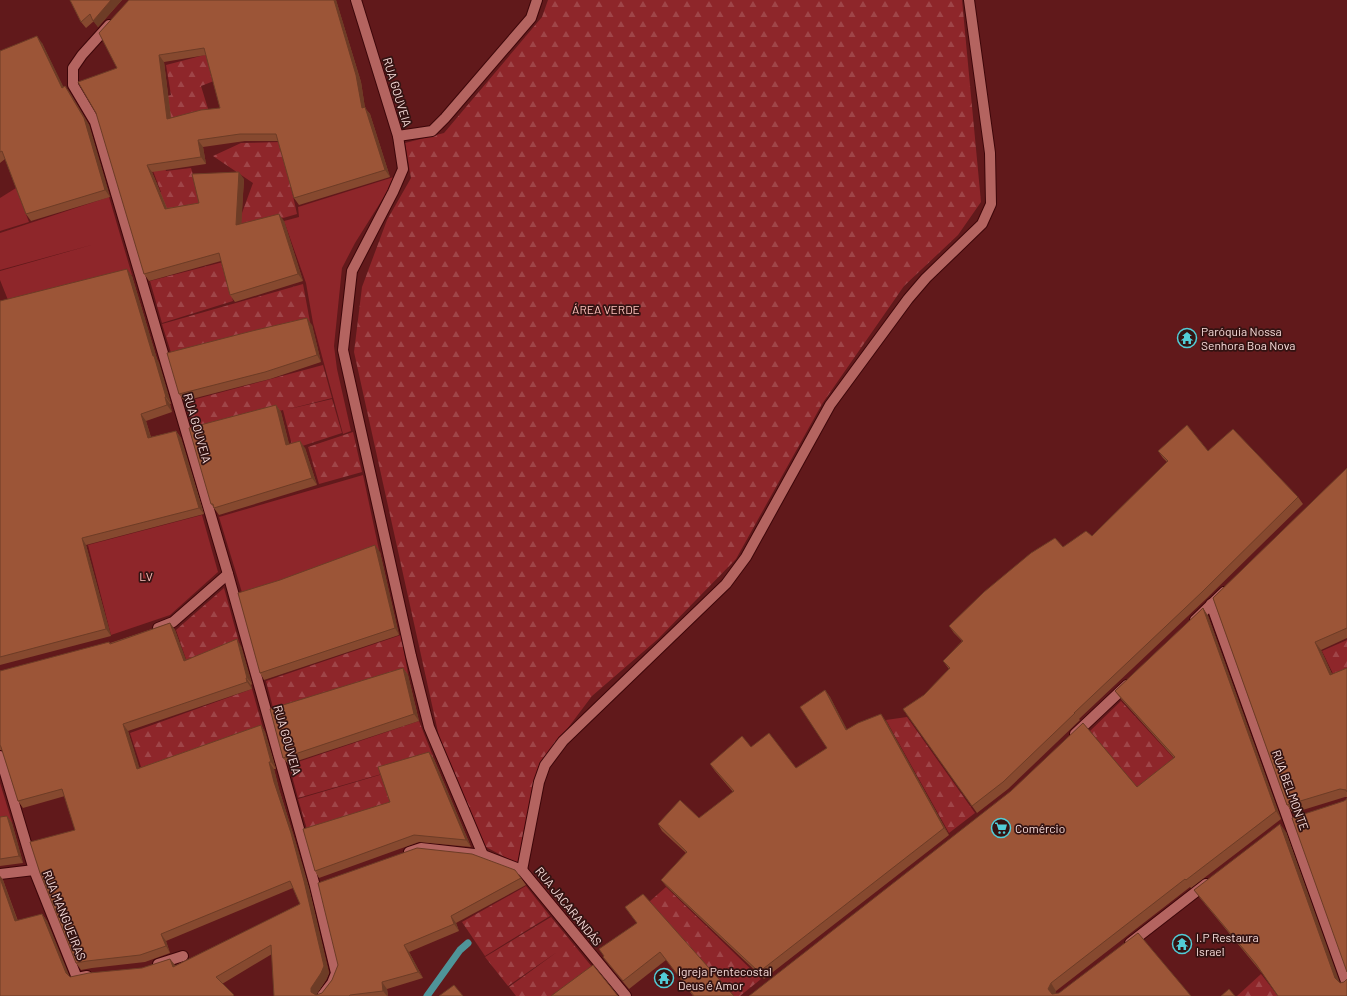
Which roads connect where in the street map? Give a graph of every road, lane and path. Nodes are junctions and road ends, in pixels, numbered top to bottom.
1 (356, 0) edge
2 (537, 0) edge
3 (969, 0) edge
4 (116, 16) edge
5 (398, 136) junction
6 (228, 574) junction
7 (1228, 588) edge
8 (1212, 604) junction
9 (1189, 626) edge
10 (151, 630) edge
11 (1132, 680) edge
12 (1069, 740) edge
13 (0, 756) edge
14 (483, 855) junction
15 (400, 856) edge
16 (34, 870) junction
17 (522, 870) junction
18 (0, 874) edge
19 (1212, 880) edge
20 (1124, 947) edge
21 (182, 956) dead end
22 (146, 968) edge
23 (93, 974) edge
24 (1347, 984) edge
25 (322, 996) edge
26 (626, 996) edge

1 - 5 street, RUA GOUVEIA
2 - 5 street
3 - 17 street
4 - 6 street, RUA GOUVEIA
5 - 14 street, RUA GOUVEIA
6 - 10 street
6 - 25 street, RUA GOUVEIA
7 - 8 street
8 - 9 street
8 - 24 street, RUA BELMONTE
11 - 12 street
13 - 16 street, RUA MANGUEIRAS
14 - 15 street, RUA JACARANDÁS
14 - 17 street, RUA JACARANDÁS
16 - 18 street
16 - 23 street, RUA MANGUEIRAS
17 - 26 street, RUA JACARANDÁS
19 - 20 street
21 - 22 street

